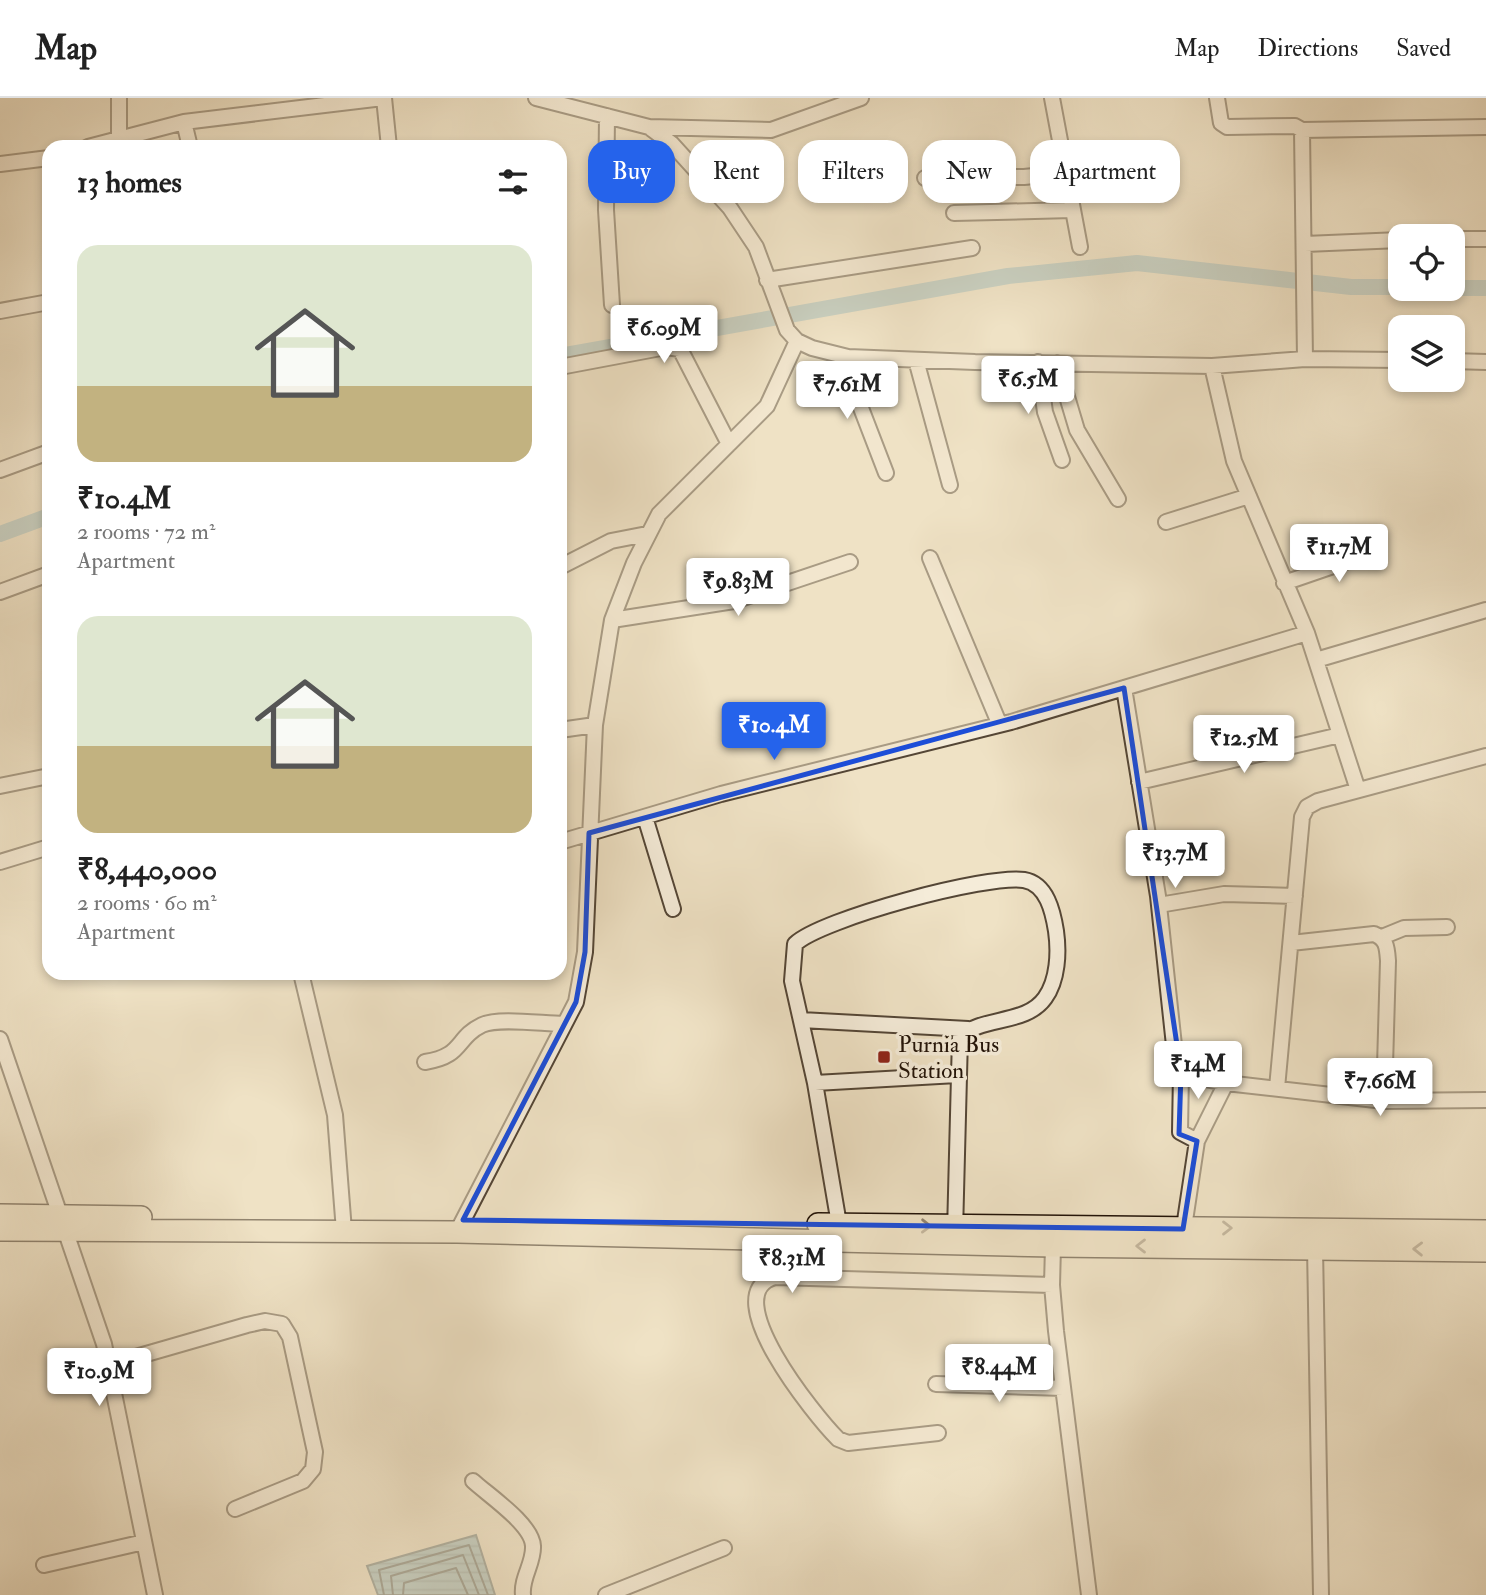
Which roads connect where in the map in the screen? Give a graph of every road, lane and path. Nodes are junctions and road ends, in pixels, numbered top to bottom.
1 (119, 98) edge
2 (384, 98) edge
3 (536, 98) edge
4 (861, 98) edge
5 (1052, 98) edge
6 (1217, 98) edge
7 (607, 116) junction
8 (184, 122) junction
9 (649, 127) junction
10 (1486, 127) edge
11 (1302, 130) junction
12 (119, 138) junction
13 (112, 140) edge
14 (188, 140) edge
15 (388, 140) edge
16 (1059, 140) edge
17 (42, 159) edge
18 (0, 164) edge
19 (1070, 203) edge
20 (1072, 210) junction
21 (954, 213) dead end
22 (1465, 239) edge
23 (1486, 239) edge
24 (1388, 241) edge
25 (1305, 244) junction
26 (1080, 247) dead end
27 (972, 248) dead end
28 (767, 280) junction
29 (42, 303) edge
30 (612, 305) dead end
31 (0, 311) edge
32 (792, 336) junction
33 (848, 357) junction
34 (1305, 359) junction
35 (916, 360) junction
36 (1388, 360) edge
37 (1038, 362) junction
38 (1465, 362) edge
39 (1057, 363) junction
40 (1486, 364) edge
41 (567, 366) edge
42 (1212, 366) junction
43 (729, 444) junction
44 (42, 455) edge
45 (1062, 460) dead end
46 (0, 470) edge
47 (886, 473) dead end
48 (950, 485) dead end
49 (1249, 496) junction
50 (1118, 499) dead end
51 (1166, 522) dead end
52 (647, 534) junction
53 (1377, 551) dead end
54 (930, 558) dead end
55 (850, 562) dead end
56 (567, 563) edge
57 (42, 577) edge
58 (1284, 583) junction
59 (0, 592) edge
60 (1486, 610) edge
61 (612, 620) junction
62 (1307, 633) junction
63 (1316, 660) junction
64 (1124, 688) junction
65 (999, 723) junction
66 (595, 725) junction
67 (567, 729) edge
68 (1340, 735) junction
69 (1486, 756) edge
70 (42, 777) edge
71 (1139, 782) junction
72 (0, 786) edge
73 (1358, 790) junction
74 (645, 817) junction
75 (589, 833) junction
76 (567, 840) edge
77 (42, 850) edge
78 (0, 862) edge
79 (1295, 895) junction
80 (1159, 905) junction
81 (673, 909) dead end
82 (1447, 927) dead end
83 (1382, 937) junction
84 (1291, 943) junction
85 (304, 980) edge
86 (801, 1020) junction
87 (564, 1024) junction
88 (968, 1029) junction
89 (0, 1039) edge
90 (425, 1062) dead end
91 (1181, 1072) junction
92 (957, 1075) junction
93 (815, 1083) junction
94 (1226, 1083) junction
95 (1277, 1088) junction
96 (1486, 1100) edge
97 (1384, 1101) junction
98 (1197, 1141) junction
99 (0, 1215) edge
100 (65, 1224) junction
101 (343, 1224) junction
102 (839, 1224) junction
103 (460, 1226) junction
104 (0, 1230) edge
105 (1486, 1231) edge
106 (956, 1235) junction
107 (1182, 1237) junction
108 (1053, 1246) junction
109 (1315, 1247) junction
110 (1486, 1251) edge
111 (1052, 1285) junction
112 (108, 1365) junction
113 (936, 1384) dead end
114 (1063, 1388) junction
115 (938, 1433) dead end
116 (472, 1481) dead end
117 (235, 1509) dead end
118 (144, 1542) junction
119 (724, 1548) dead end
120 (44, 1565) dead end
121 (155, 1595) edge
122 (523, 1595) edge
123 (606, 1595) edge
124 (1089, 1595) edge
125 (1321, 1595) edge

1 - 12 street
2 - 8 street
2 - 15 street
3 - 7 street
4 - 9 street
5 - 16 street
6 - 11 street
7 - 9 street
7 - 30 street
8 - 12 street
8 - 14 street
9 - 28 street
10 - 11 street
11 - 25 street
12 - 13 street
17 - 18 street
19 - 20 street
20 - 21 street
20 - 26 street
22 - 23 street
24 - 25 street
25 - 34 street
27 - 28 street
28 - 32 street
29 - 31 street
32 - 33 street
32 - 43 street
33 - 35 street
33 - 47 street
34 - 36 street
34 - 42 street
35 - 37 street
35 - 48 street
37 - 39 street
37 - 45 street
38 - 40 street
39 - 42 street
39 - 50 street
41 - 43 street
42 - 49 street
43 - 52 street
44 - 46 street
49 - 51 street
49 - 58 street
52 - 56 street
52 - 61 street
53 - 58 street
54 - 65 street
55 - 61 street
57 - 59 street
58 - 62 street
60 - 63 street
61 - 66 street
62 - 63 street
62 - 64 street
63 - 68 street
64 - 65 street
64 - 71 street
65 - 74 street
66 - 67 street
66 - 75 street
68 - 71 street
68 - 73 street
69 - 73 street
70 - 72 street
71 - 80 street
73 - 79 street
74 - 75 street
74 - 81 street
75 - 76 street
75 - 87 street
77 - 78 street
79 - 80 street
79 - 84 street
80 - 91 street
82 - 83 street
83 - 84 street
83 - 97 street
84 - 95 street
85 - 101 street
86 - 88 street
86 - 88 street
86 - 93 street
87 - 90 street
87 - 103 street
88 - 92 street
89 - 100 street
91 - 94 street
91 - 98 street
92 - 93 street
92 - 106 street
93 - 102 street
94 - 95 street
94 - 98 street
95 - 97 street
96 - 97 street
98 - 107 street
99 - 100 highway
100 - 101 highway
100 - 104 highway
100 - 112 street
101 - 103 highway
102 - 103 highway
102 -> 106 highway
103 - 106 highway
107 -> 105 highway
106 - 107 highway
106 - 108 highway
107 -> 108 highway
107 - 109 highway
108 - 111 street
110 -> 109 highway
109 - 125 street
111 - 114 street
111 - 115 street
112 - 117 street
112 - 118 street
113 - 114 street
114 - 124 street
116 - 122 street
118 - 120 street
118 - 121 street
119 - 123 street

